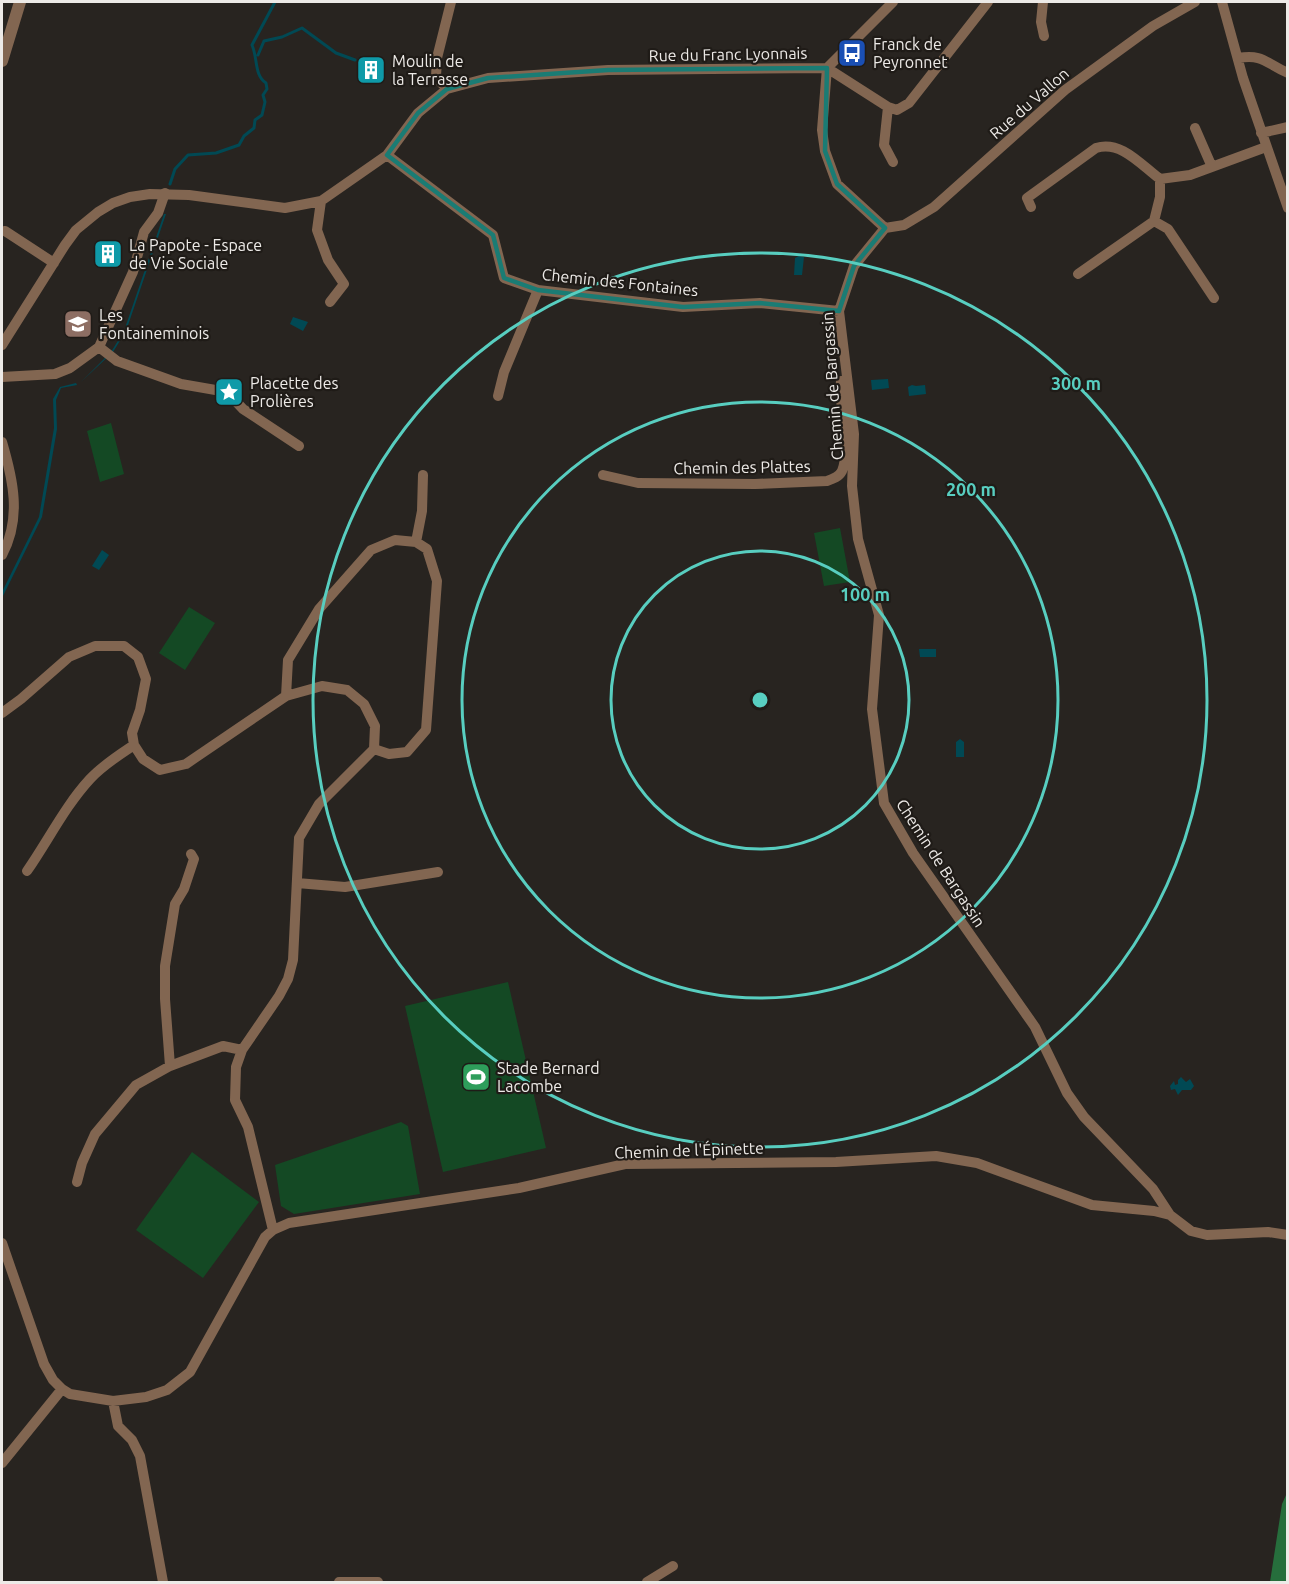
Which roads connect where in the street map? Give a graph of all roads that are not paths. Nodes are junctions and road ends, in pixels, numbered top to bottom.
1 (20, 2) edge
2 (451, 2) edge
3 (894, 2) edge
4 (988, 2) edge
5 (1043, 2) edge
6 (1196, 2) edge
7 (1222, 2) edge
8 (1044, 36) dead end
9 (1238, 58) junction
10 (2, 61) edge
11 (827, 68) junction
12 (1287, 73) edge
13 (447, 89) junction
14 (888, 107) junction
15 (1287, 127) edge
16 (1195, 128) dead end
17 (1261, 133) junction
18 (1266, 147) junction
19 (387, 155) junction
20 (893, 162) dead end
21 (1212, 167) junction
22 (1160, 179) junction
23 (165, 193) junction
24 (321, 201) junction
25 (1031, 207) dead end
26 (1287, 208) edge
27 (1154, 220) junction
28 (885, 228) junction
29 (5, 231) dead end
30 (54, 263) junction
31 (1078, 274) dead end
32 (538, 290) junction
33 (1214, 298) dead end
34 (330, 302) dead end
35 (839, 311) junction
36 (2, 345) edge
37 (99, 347) junction
38 (844, 363) junction
39 (2, 377) edge
40 (498, 396) dead end
41 (2, 442) edge
42 (299, 446) dead end
43 (603, 475) dead end
44 (423, 476) dead end
45 (416, 542) junction
46 (2, 555) edge
47 (285, 696) junction
48 (2, 712) edge
49 (134, 745) junction
50 (374, 749) junction
51 (191, 854) dead end
52 (27, 872) dead end
53 (438, 872) dead end
54 (297, 883) junction
55 (242, 1050) junction
56 (170, 1066) junction
57 (77, 1182) dead end
58 (1170, 1215) junction
59 (273, 1230) junction
60 (1287, 1235) edge
61 (2, 1243) edge
62 (62, 1389) junction
63 (113, 1401) junction
64 (2, 1463) edge
65 (672, 1566) dead end
66 (163, 1582) edge
67 (339, 1582) edge
68 (378, 1582) edge
69 (647, 1582) edge

1 - 10 street
2 - 13 street
3 - 11 street
4 - 14 street
5 - 8 street
6 - 28 street, Rue du Vallon
7 - 9 street
9 - 12 street
9 - 17 street
11 - 13 street, Rue du Franc Lyonnais
11 - 14 street
11 - 28 street, Rue du Franc Lyonnais
13 - 19 street
14 - 20 street
15 - 17 street
16 - 21 street
17 - 18 street
18 - 21 street
18 - 26 street
19 - 24 street
19 - 32 street, Chemin des Fontaines
21 - 22 street
22 - 25 street
22 - 27 street
23 - 24 street
23 - 30 street
23 - 37 street
24 - 34 street
27 - 31 street
27 - 33 street
28 - 35 street, Chemin de Bargassin
29 - 30 street
30 - 36 street
32 - 35 street, Chemin des Fontaines
32 - 40 street
35 - 38 street, Chemin de Bargassin
37 - 39 street
37 - 42 street
38 - 43 street, Chemin des Plattes
38 - 58 street, Chemin de Bargassin
41 - 46 street
44 - 45 street
45 - 47 street
45 - 50 street
47 - 49 street
47 - 50 street
48 - 49 street
49 - 52 street
50 - 54 street
51 - 56 street
53 - 54 street
54 - 55 street
55 - 56 street
55 - 59 street
56 - 57 street
58 - 59 street, Chemin de l'Épinette
58 - 60 street, Chemin de l'Épinette
59 - 63 street
61 - 62 street
62 - 63 street
62 - 64 street
63 - 66 street
65 - 69 street
67 - 68 street

